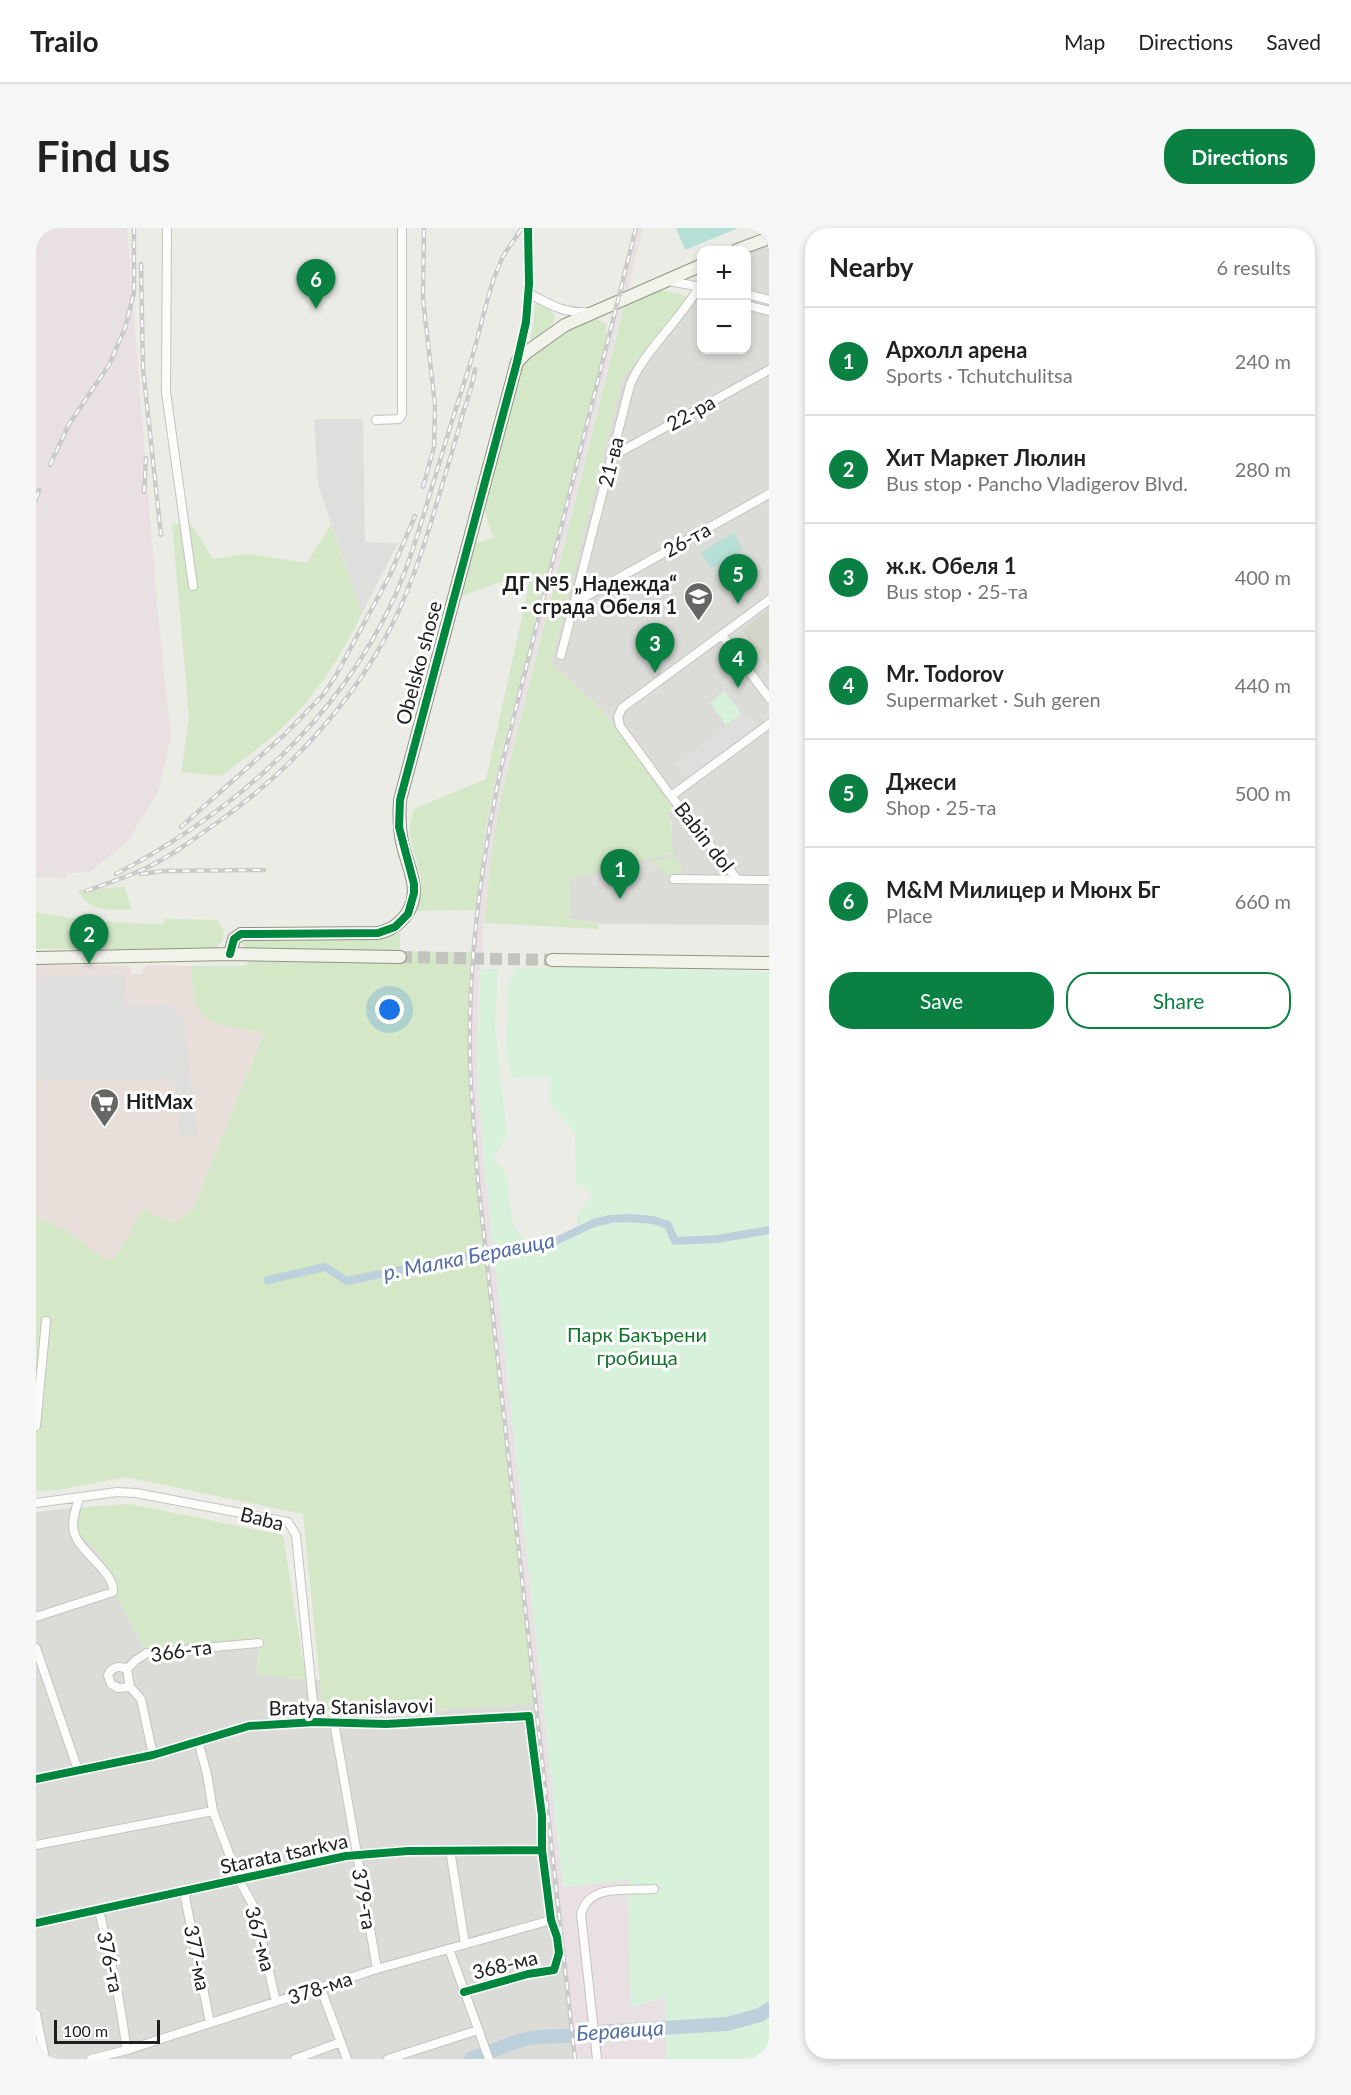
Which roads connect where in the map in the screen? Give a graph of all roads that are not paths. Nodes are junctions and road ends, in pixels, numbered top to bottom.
1 (167, 228) edge
2 (402, 228) edge
3 (528, 228) edge
4 (769, 237) edge
5 (747, 246) edge
6 (697, 267) edge
7 (664, 280) junction
8 (697, 286) edge
9 (697, 292) edge
10 (528, 293) junction
11 (751, 295) edge
12 (769, 300) edge
13 (751, 306) edge
14 (769, 311) edge
15 (592, 312) junction
16 (517, 363) junction
17 (769, 370) edge
18 (376, 420) dead end
19 (613, 456) junction
20 (769, 494) edge
21 (193, 586) dead end
22 (769, 600) edge
23 (574, 603) junction
24 (722, 635) junction
25 (561, 654) dead end
26 (769, 698) edge
27 (769, 724) edge
28 (671, 796) junction
29 (674, 879) dead end
30 (737, 879) junction
31 (769, 880) edge
32 (230, 954) junction
33 (400, 957) tunnel mouth
34 (36, 958) edge
35 (552, 960) tunnel mouth
36 (769, 963) edge
37 (46, 1321) dead end
38 (36, 1426) edge
39 (79, 1498) junction
40 (36, 1503) edge
41 (36, 1617) edge
42 (259, 1643) dead end
43 (36, 1648) edge
44 (126, 1669) junction
45 (130, 1687) junction
46 (315, 1722) junction
47 (334, 1722) junction
48 (198, 1741) junction
49 (153, 1755) junction
50 (78, 1770) junction
51 (36, 1779) edge
52 (213, 1811) junction
53 (36, 1845) edge
54 (450, 1850) junction
55 (543, 1850) junction
56 (356, 1856) junction
57 (239, 1880) junction
58 (654, 1889) dead end
59 (184, 1892) junction
60 (99, 1910) junction
61 (551, 1920) junction
62 (36, 1923) edge
63 (465, 1944) junction
64 (449, 1949) junction
65 (377, 1969) junction
66 (321, 1989) junction
67 (464, 1992) junction
68 (276, 2002) junction
69 (36, 2014) edge
70 (210, 2024) junction
71 (478, 2030) junction
72 (341, 2042) junction
73 (127, 2050) junction
74 (488, 2055) edge
75 (45, 2059) edge
76 (91, 2059) edge
77 (295, 2059) edge
78 (347, 2059) edge
79 (388, 2059) edge
80 (597, 2059) edge

1 - 21 street
2 - 18 street
3 - 10 street, Obelsko shose
4 - 5 street
6 - 7 street
7 - 8 street
7 - 15 street
9 - 19 street, 21-ва
10 - 15 street
10 - 16 street, Obelsko shose
11 - 12 street
13 - 14 street
15 - 16 street
16 - 32 street, Obelsko shose
17 - 19 street, 22-ра
19 - 23 street, 21-ва
20 - 23 street, 26-та
22 - 24 street
23 - 25 street, 21-ва
24 - 26 street
24 - 28 street, Babin dol
27 - 28 street
28 - 30 street, Babin dol
29 - 30 street
30 - 31 street
32 - 33 street
32 - 34 street
35 - 36 street
37 - 38 street
39 - 40 street, Baba
39 - 41 street
39 - 46 street, Baba
42 - 44 street, 366-та
43 - 50 street
44 - 45 street, 366-та
44 - 45 street
45 - 49 street, 366-та
46 - 47 street, Bratya Stanislavovi
46 - 48 street, Bratya Stanislavovi
47 - 55 street, Bratya Stanislavovi
47 - 56 street, 379-та
48 - 49 street, Bratya Stanislavovi
48 - 52 street, 367-ма
49 - 50 street, Bratya Stanislavovi
50 - 51 street, Bratya Stanislavovi
52 - 53 street
52 - 57 street, 367-ма
54 - 55 street, Starata tsarkva
54 - 56 street, Starata tsarkva
54 - 63 street
55 - 61 street
56 - 57 street, Starata tsarkva
56 - 65 street, 379-та
57 - 59 street, Starata tsarkva
57 - 68 street, 367-ма
58 - 80 street
59 - 60 street, Starata tsarkva
59 - 70 street, 377-ма
60 - 62 street, Starata tsarkva
60 - 73 street, 376-та
61 - 63 street, 378-ма
61 - 67 street, 368-ма
63 - 64 street, 378-ма
64 - 65 street, 378-ма
64 - 67 street
65 - 66 street, 378-ма
66 - 68 street, 378-ма
66 - 72 street
67 - 71 street
68 - 70 street, 378-ма
69 - 75 street
70 - 73 street, 378-ма
71 - 74 street
71 - 79 street
72 - 77 street
72 - 78 street
73 - 76 street, 378-ма

